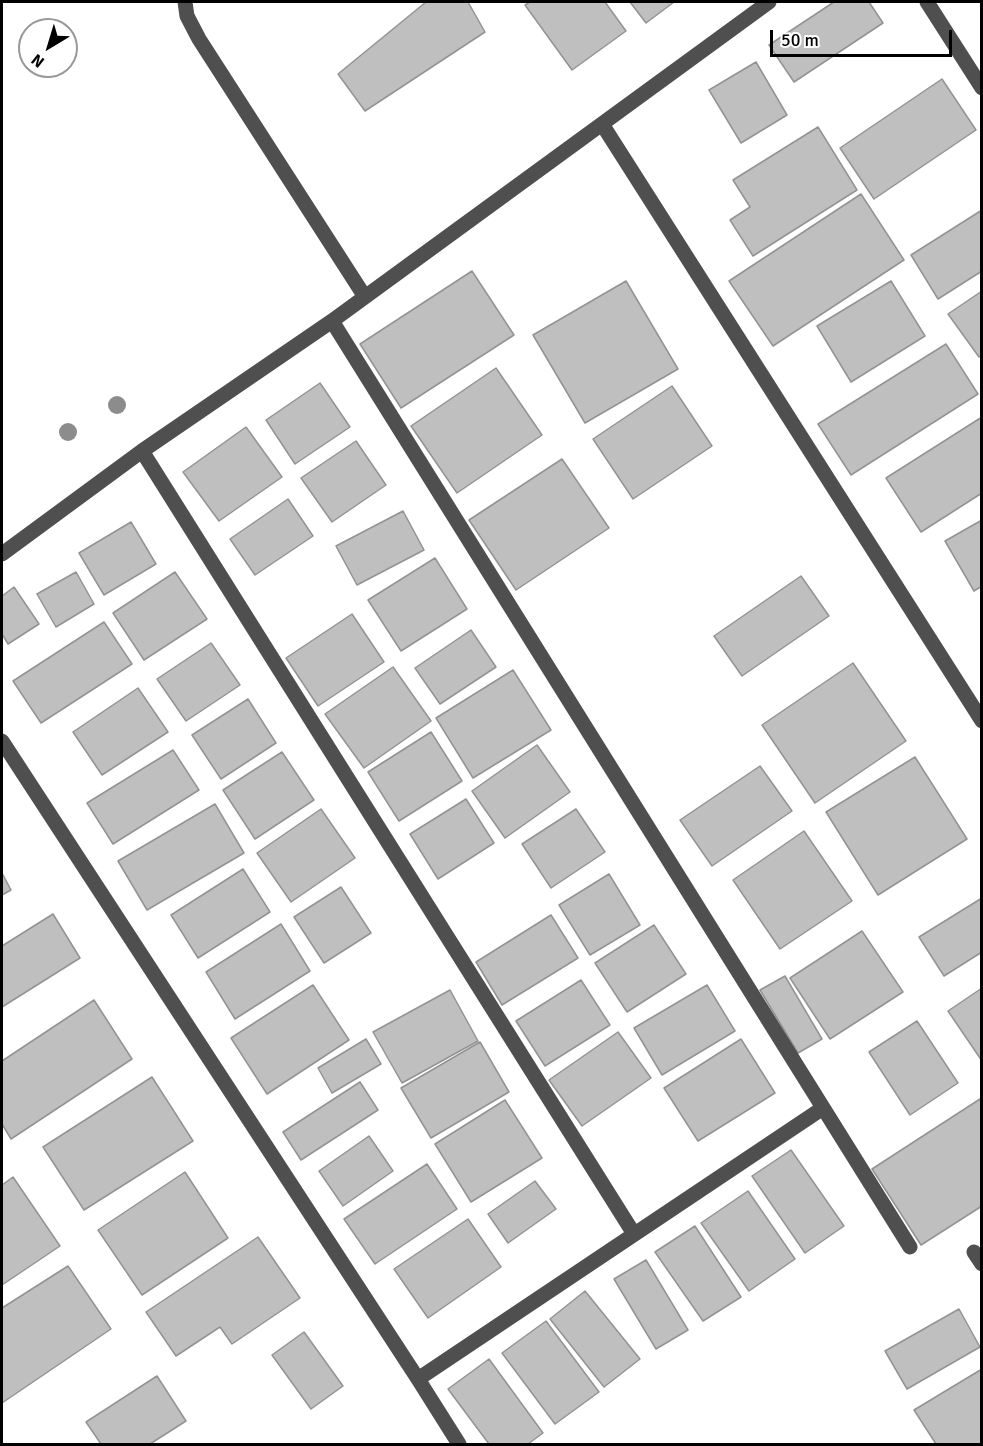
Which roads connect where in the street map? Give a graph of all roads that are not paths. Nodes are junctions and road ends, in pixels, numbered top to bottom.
1 (185, 2) edge
2 (769, 2) edge
3 (927, 2) edge
4 (981, 88) edge
5 (602, 124) junction
6 (364, 297) junction
7 (332, 321) junction
8 (142, 451) junction
9 (2, 554) edge
10 (981, 721) edge
11 (2, 741) edge
12 (823, 1108) junction
13 (634, 1234) junction
14 (910, 1247) dead end
15 (418, 1379) junction
16 (459, 1444) edge

1 - 6 street
2 - 5 street
3 - 4 street
5 - 6 street
5 - 10 street
6 - 7 street
7 - 8 street
7 - 12 street
8 - 9 street
8 - 13 street
11 - 15 street
12 - 13 street
12 - 14 street
13 - 15 street
15 - 16 street

